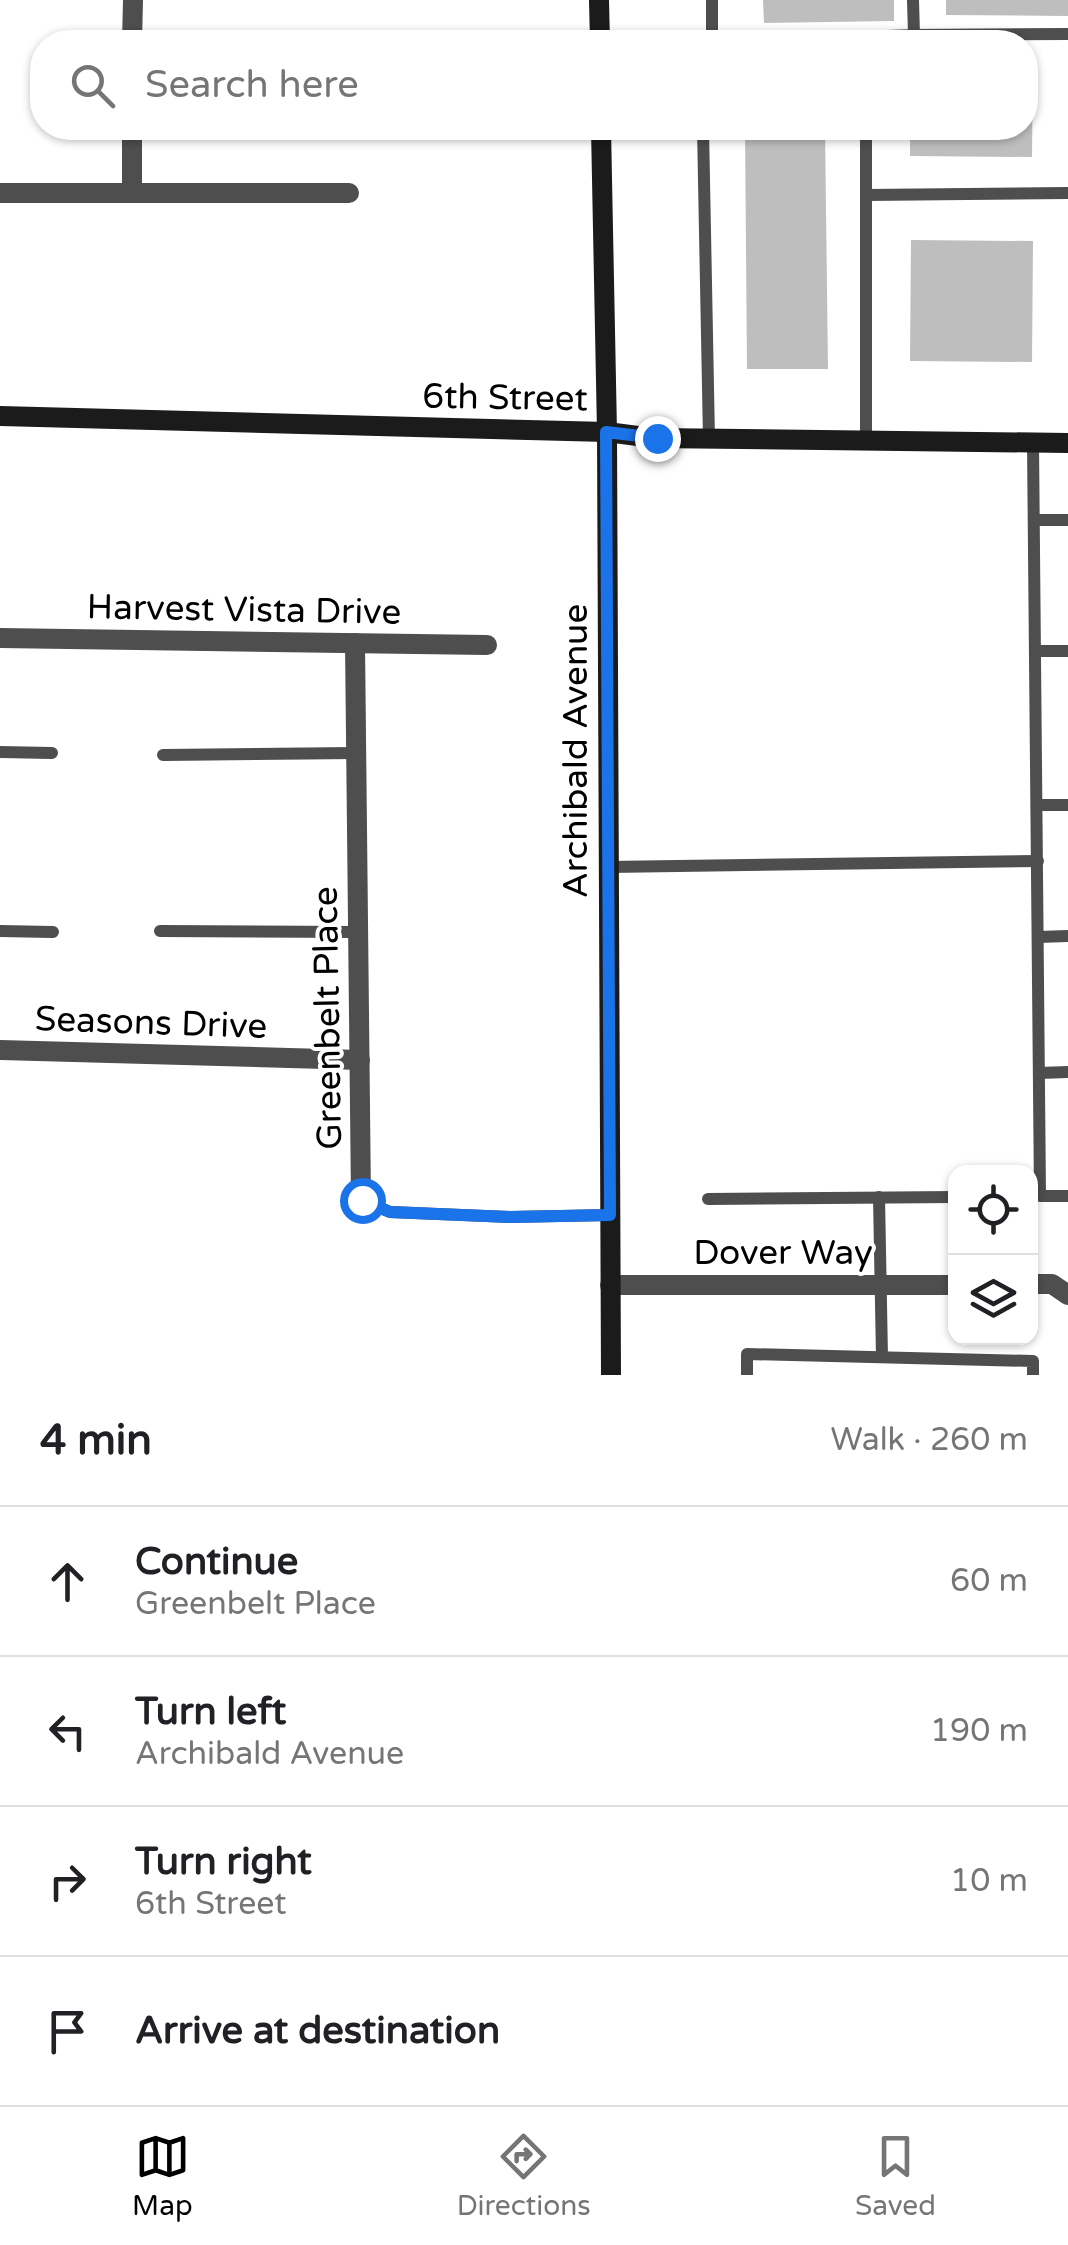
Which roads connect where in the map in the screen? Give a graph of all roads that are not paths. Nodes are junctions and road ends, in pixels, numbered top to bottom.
1 (132, 0) edge
2 (599, 0) edge
3 (712, 0) edge
4 (914, 0) edge
5 (132, 30) edge
6 (600, 30) edge
7 (712, 30) edge
8 (914, 30) edge
9 (1038, 34) edge
10 (1068, 34) edge
11 (132, 140) edge
12 (601, 140) edge
13 (703, 140) edge
14 (866, 140) edge
15 (1068, 192) edge
16 (0, 193) edge
17 (132, 193) junction
18 (349, 193) dead end
19 (866, 195) junction
20 (0, 416) edge
21 (606, 432) junction
22 (709, 439) junction
23 (866, 441) junction
24 (1033, 443) junction
25 (1068, 443) edge
26 (1034, 520) junction
27 (1068, 520) edge
28 (0, 638) edge
29 (355, 643) junction
30 (487, 646) dead end
31 (1036, 651) junction
32 (1068, 651) edge
33 (0, 752) edge
34 (52, 753) dead end
35 (356, 753) junction
36 (163, 755) dead end
37 (1037, 805) junction
38 (1068, 805) edge
39 (1038, 861) junction
40 (608, 866) junction
41 (0, 931) edge
42 (160, 931) dead end
43 (53, 932) dead end
44 (358, 932) junction
45 (1038, 936) junction
46 (1068, 936) edge
47 (0, 1050) edge
48 (360, 1060) junction
49 (1039, 1072) junction
50 (1068, 1072) edge
51 (1036, 1165) edge
52 (1038, 1196) edge
53 (1068, 1196) edge
54 (948, 1197) edge
55 (879, 1198) junction
56 (708, 1199) dead end
57 (362, 1200) joint
58 (610, 1215) junction
59 (948, 1284) edge
60 (1038, 1284) edge
61 (610, 1285) junction
62 (879, 1285) junction
63 (1068, 1295) edge
64 (882, 1358) junction
65 (611, 1375) edge
66 (747, 1375) edge
67 (1033, 1375) edge

1 - 5 street
2 - 6 main road
3 - 7 lane
4 - 8 lane
9 - 10 lane
11 - 17 street
12 - 21 main road, Archibald Avenue
13 - 22 lane
14 - 19 lane
15 - 19 lane
16 - 17 street
17 - 18 street
19 - 23 lane
20 - 21 main road, 6th Street
21 - 22 main road, 6th Street
21 - 40 main road, Archibald Avenue
22 - 23 main road, 6th Street
23 - 24 main road, 6th Street
24 - 25 main road, 6th Street
24 - 26 lane
26 - 27 lane
26 - 31 lane
28 - 29 street, Harvest Vista Drive
29 - 30 street, Harvest Vista Drive
29 - 35 street, Greenbelt Place
31 - 32 lane
31 - 37 lane
33 - 34 lane
35 - 36 lane
35 - 44 street, Greenbelt Place
37 - 38 lane
37 - 39 lane
39 - 40 lane
39 - 45 lane
40 - 58 main road, Archibald Avenue
41 - 43 lane
42 - 44 lane
44 - 48 street, Greenbelt Place
45 - 46 lane
45 - 49 lane
47 - 48 street, Seasons Drive
48 - 57 street, Greenbelt Place
49 - 50 lane
49 - 51 lane
52 - 53 lane
54 - 55 lane
55 - 56 lane
55 - 62 lane
57 - 58 lane, Greenbelt Place
58 - 61 main road, Archibald Avenue
59 - 62 street, Dover Way
60 - 63 street
61 - 62 street, Dover Way
61 - 65 main road, Archibald Avenue
62 - 64 lane
64 - 66 lane
64 - 67 lane

